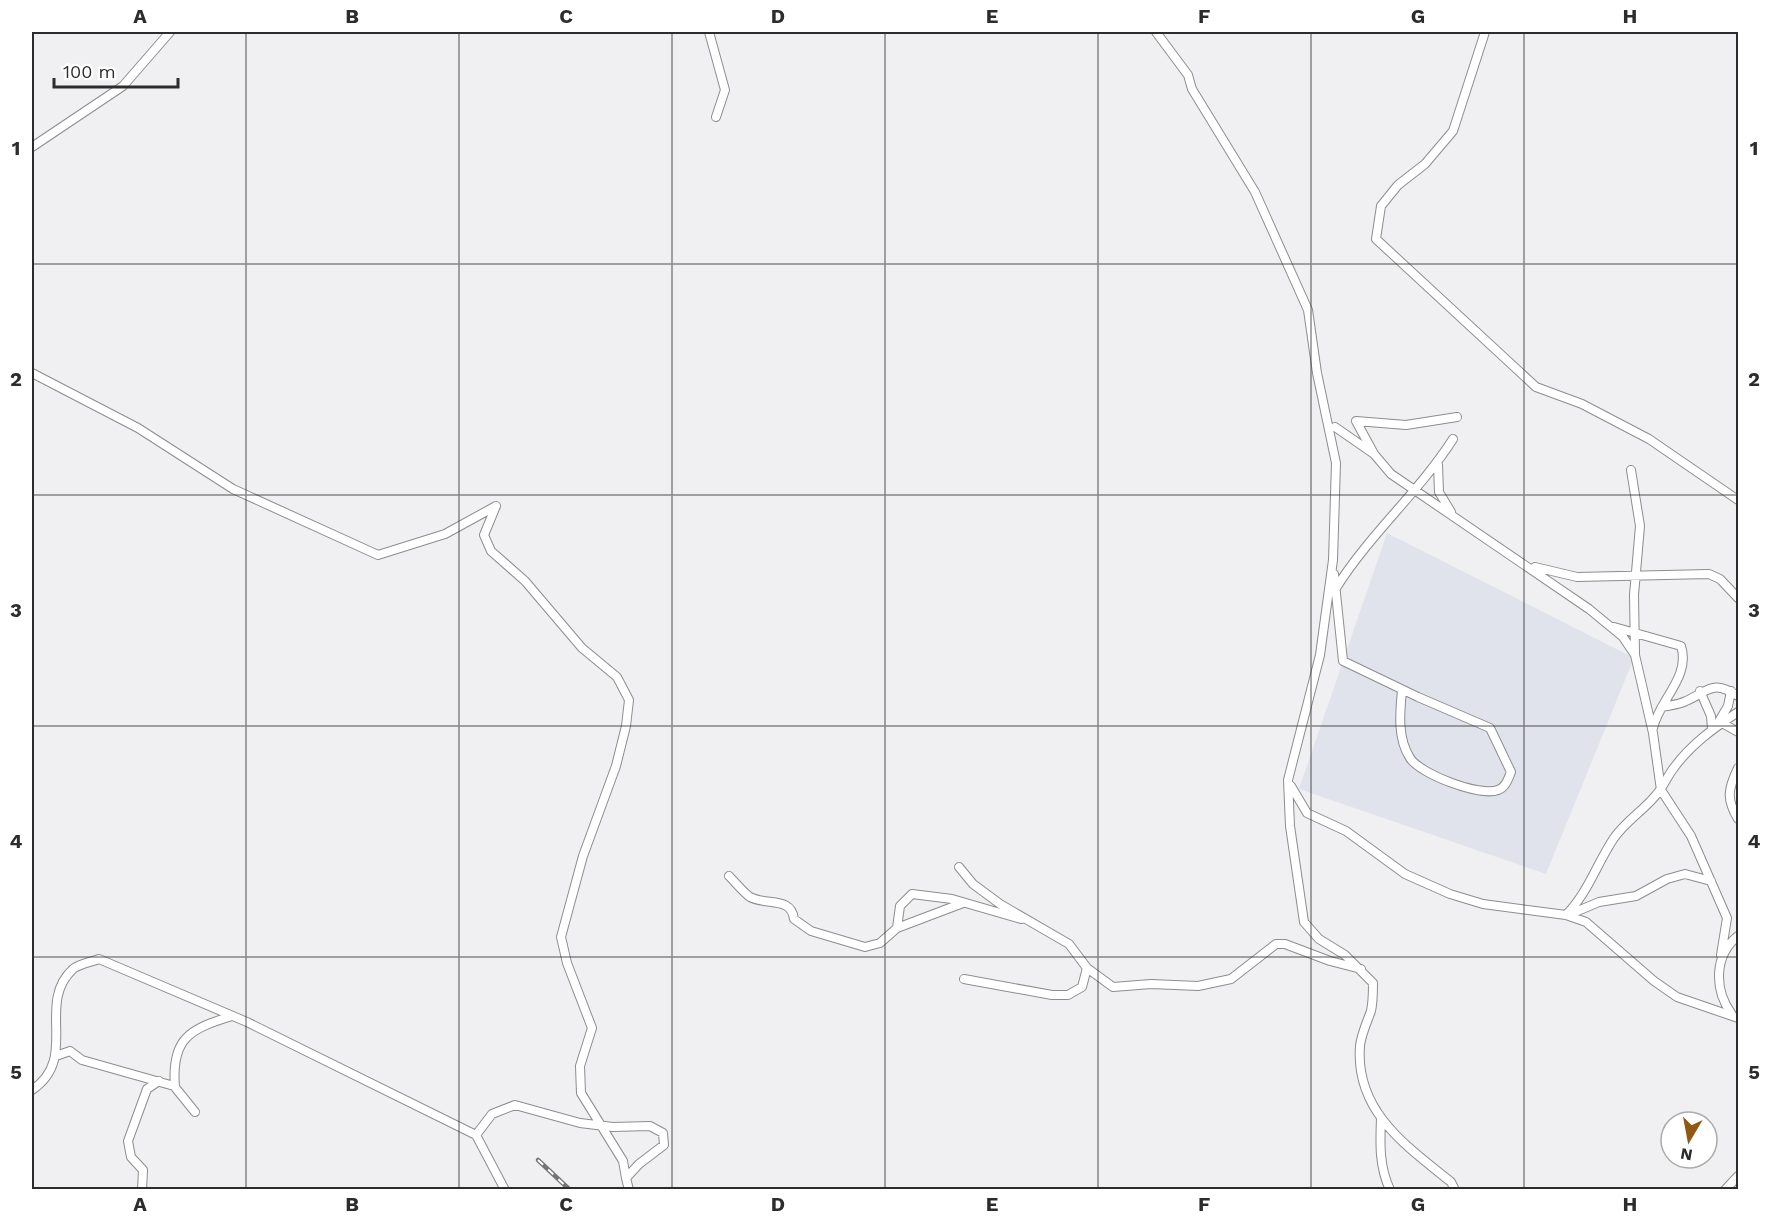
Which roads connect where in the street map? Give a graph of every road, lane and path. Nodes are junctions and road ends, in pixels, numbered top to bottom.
1 (170, 32) edge
2 (708, 32) edge
3 (1156, 32) edge
4 (1485, 32) edge
5 (717, 117) dead end
6 (32, 147) edge
7 (32, 373) edge
8 (1457, 417) dead end
9 (1335, 427) dead end
10 (1453, 439) dead end
11 (1374, 454) junction
12 (1438, 464) junction
13 (1631, 470) dead end
14 (1414, 489) junction
15 (1738, 500) edge
16 (1455, 518) junction
17 (1333, 560) junction
18 (1522, 562) junction
19 (1634, 578) junction
20 (1336, 588) junction
21 (1738, 598) edge
22 (1613, 627) junction
23 (1635, 634) junction
24 (1635, 655) junction
25 (1402, 690) junction
26 (1731, 691) junction
27 (1700, 692) junction
28 (1738, 696) edge
29 (1662, 706) junction
30 (1738, 712) edge
31 (1738, 718) edge
32 (1716, 726) junction
33 (1652, 729) junction
34 (1738, 732) edge
35 (1738, 768) edge
36 (1288, 780) junction
37 (1660, 790) junction
38 (1738, 819) edge
39 (959, 867) dead end
40 (729, 876) dead end
41 (1711, 881) junction
42 (964, 902) junction
43 (1566, 915) junction
44 (1042, 926) junction
45 (897, 928) junction
46 (1738, 936) edge
47 (1721, 955) junction
48 (1087, 968) junction
49 (1362, 969) junction
50 (964, 980) dead end
51 (1735, 1015) edge
52 (232, 1016) junction
53 (56, 1056) junction
54 (159, 1081) junction
55 (175, 1087) junction
56 (32, 1090) edge
57 (195, 1112) dead end
58 (1381, 1118) junction
59 (603, 1127) junction
60 (476, 1135) junction
61 (1738, 1176) edge
62 (626, 1178) junction
63 (142, 1190) edge
64 (505, 1190) edge
65 (629, 1190) edge
66 (1390, 1190) edge
67 (1455, 1190) edge
68 (1725, 1190) edge

1 - 6 street
2 - 5 street
3 - 17 street
4 - 15 street
7 - 59 street
8 - 11 street
9 - 11 street
10 - 12 street
11 - 14 street
12 - 14 street
12 - 16 street
13 - 19 street
14 - 16 street
14 - 20 street
16 - 18 street
17 - 20 street
17 - 36 street
18 - 19 street
18 - 22 street
19 - 21 street
19 - 23 street
20 - 25 street
22 - 23 street
22 - 24 street
23 - 24 street
23 - 29 street
24 - 33 street
25 - 25 street
26 - 27 street
26 - 28 street
26 - 32 street
27 - 29 street
27 - 32 street
29 - 33 street
30 - 32 street
31 - 32 street
32 - 34 street
32 - 37 street
33 - 37 street
35 - 38 street
36 - 43 street
36 - 49 street
37 - 41 street
37 - 43 street
39 - 44 street
40 - 45 street
41 - 43 street
41 - 47 street
42 - 44 street
42 - 45 street
42 - 45 street
43 - 51 street
44 - 48 street
46 - 47 street
47 - 51 street
48 - 49 street
48 - 50 street
49 - 58 street
52 - 53 street
52 - 55 street
52 - 60 street
53 - 54 street
53 - 56 street
54 - 55 street
54 - 63 street
55 - 57 street
58 - 66 street
58 - 67 street
59 - 60 street
59 - 62 street
59 - 62 street
60 - 64 street
61 - 68 street
62 - 65 street

